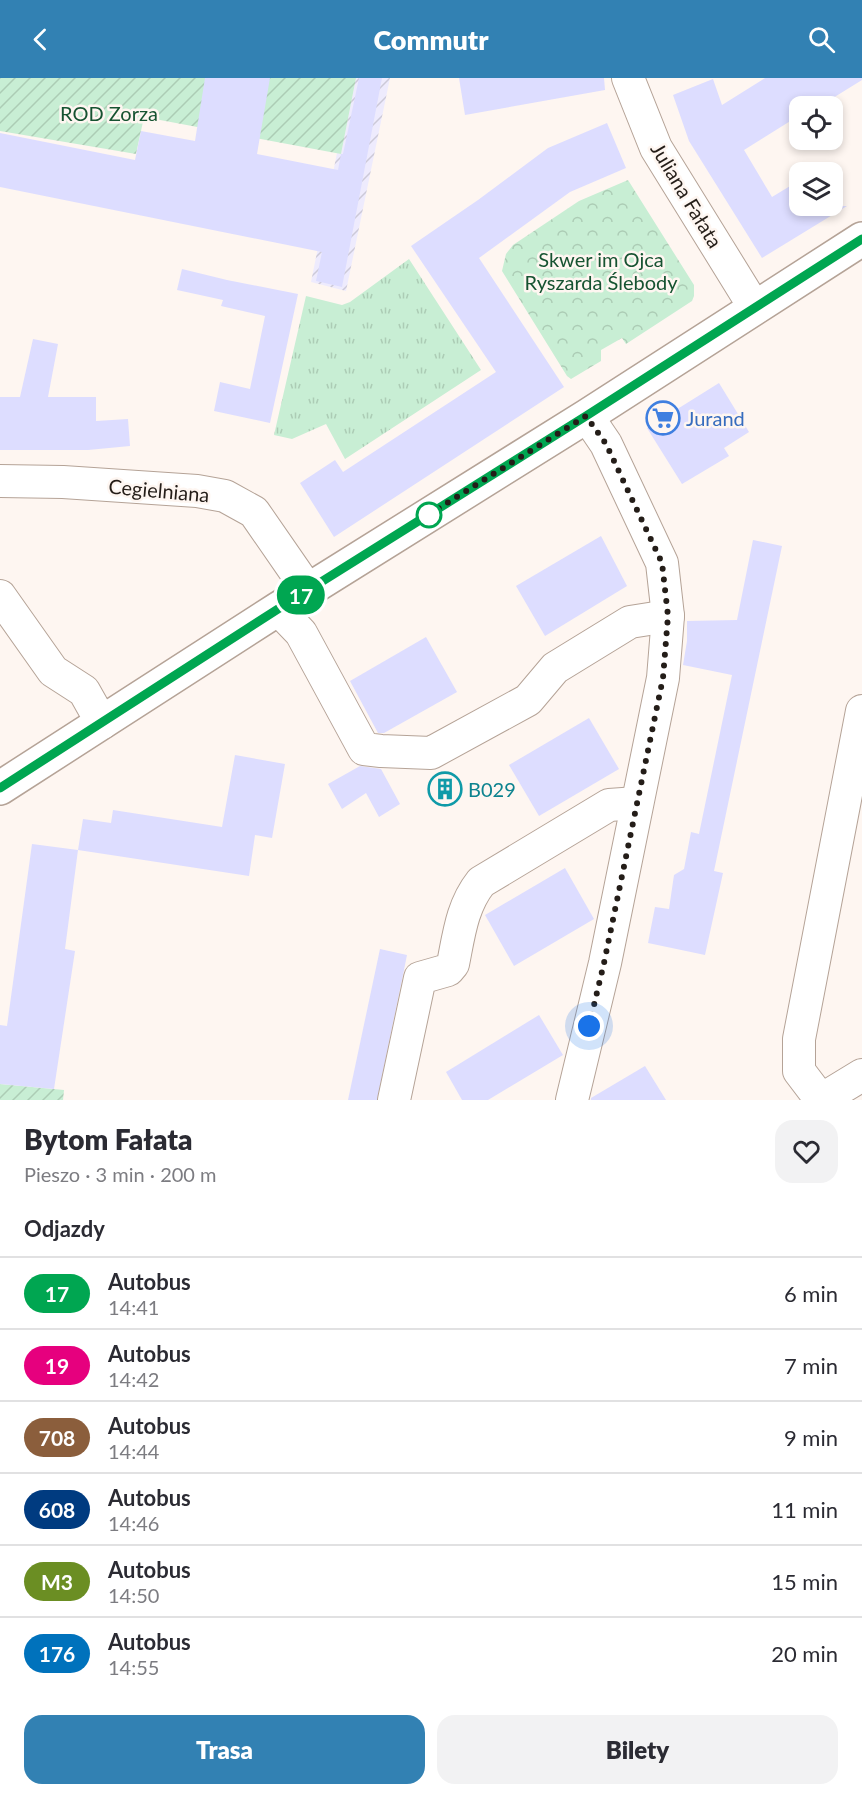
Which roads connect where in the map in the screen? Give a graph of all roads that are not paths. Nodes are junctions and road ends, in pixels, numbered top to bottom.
1 (628, 78) edge
2 (862, 239) edge
3 (755, 308) junction
4 (586, 416) junction
5 (0, 480) edge
6 (308, 590) junction
7 (0, 596) edge
8 (278, 609) junction
9 (668, 616) junction
10 (862, 711) edge
11 (102, 723) junction
12 (0, 788) edge
13 (638, 803) junction
14 (862, 1075) edge
15 (394, 1100) edge
16 (572, 1100) edge
17 (821, 1100) edge

1 - 3 street, Juliana Fałata
2 - 3 main road
3 - 4 main road
4 - 6 main road
4 - 9 street
5 - 6 street, Cegielniana
6 - 8 main road
7 - 11 street
8 - 9 street
8 - 11 main road
9 - 13 street
10 - 17 street
11 - 12 main road
13 - 15 street
13 - 16 street
14 - 17 street

